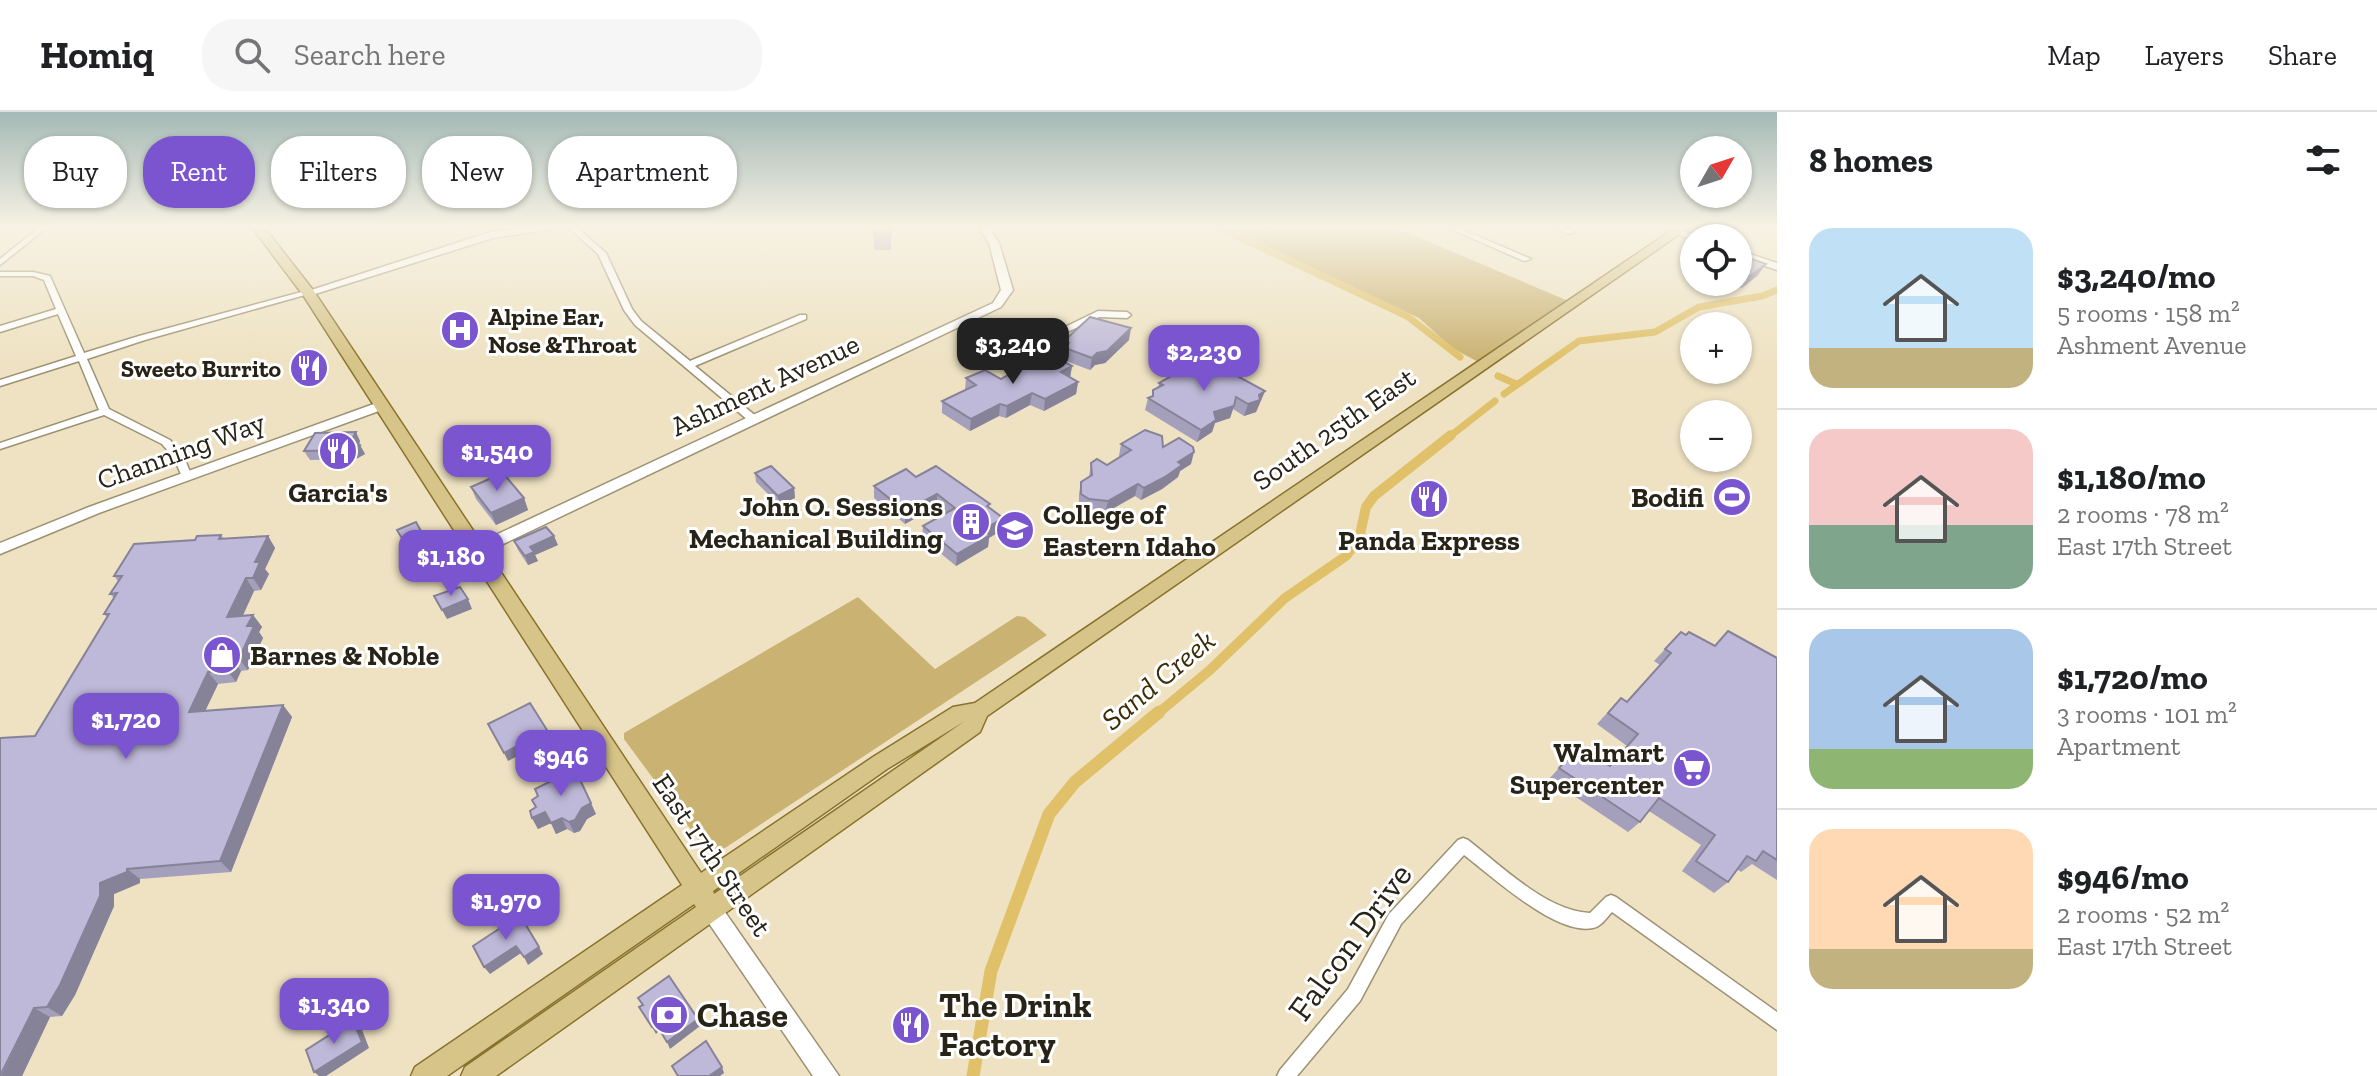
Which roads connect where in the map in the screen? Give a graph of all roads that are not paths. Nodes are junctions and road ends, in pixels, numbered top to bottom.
1 (291, 271) edge
2 (376, 271) edge
3 (610, 271) edge
4 (1003, 271) edge
5 (1613, 271) edge
6 (0, 274) edge
7 (308, 293) junction
8 (62, 310) junction
9 (1127, 315) dead end
10 (803, 317) dead end
11 (0, 329) edge
12 (1033, 345) dead end
13 (82, 357) junction
14 (689, 365) junction
15 (0, 383) edge
16 (382, 405) junction
17 (105, 411) junction
18 (753, 419) junction
19 (0, 446) edge
20 (187, 477) junction
21 (0, 549) edge
22 (475, 551) junction
23 (979, 711) junction
24 (697, 888) junction
25 (711, 909) junction
26 (1777, 1022) edge
27 (424, 1076) edge
28 (474, 1076) edge
29 (827, 1076) edge
30 (1286, 1076) edge

1 - 7 main road, East 17th Street
2 - 7 street
3 - 14 street
4 - 18 street, Ashment Avenue
5 - 23 main road, South 25th East
6 - 8 street
7 - 13 street
7 - 16 main road, East 17th Street
8 - 11 street
8 - 13 street
9 - 12 street
10 - 14 street
13 - 15 street
13 - 17 street
14 - 18 street
16 - 20 street, Channing Way
16 - 22 main road, East 17th Street
17 - 19 street
17 - 20 street
18 - 22 street, Ashment Avenue
20 - 21 street, Channing Way
22 - 24 main road, East 17th Street
23 - 24 main road, South 25th East
23 - 25 main road, South 25th East
24 - 25 main road, East 17th Street
24 - 27 main road, South 25th East
25 - 28 main road, South 25th East
25 - 29 street, East 17th Street
26 - 30 street, Falcon Drive

